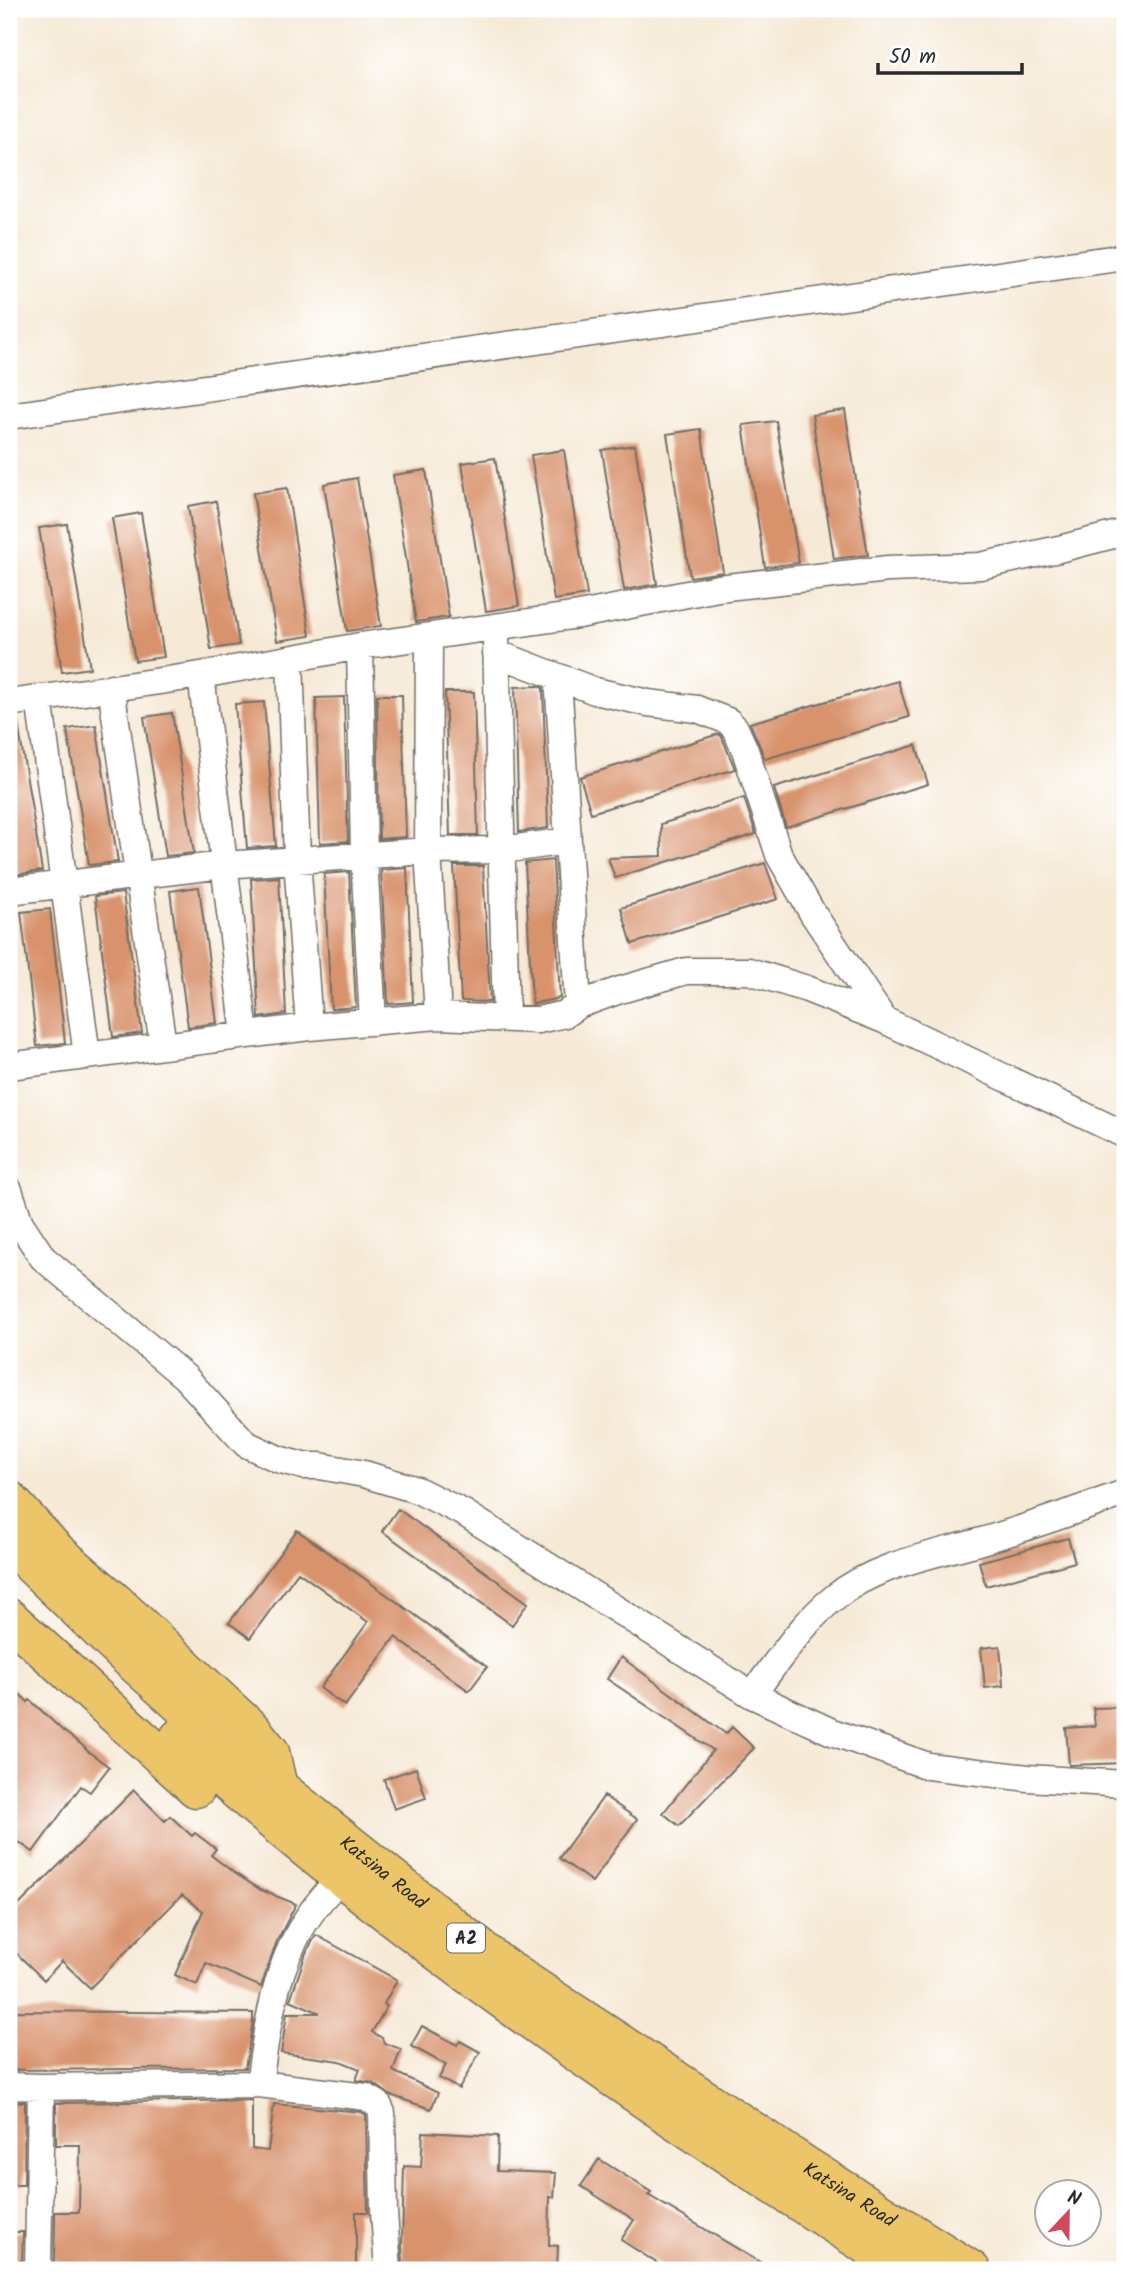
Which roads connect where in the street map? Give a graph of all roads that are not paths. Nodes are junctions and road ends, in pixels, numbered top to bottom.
1 (1125, 257) edge
2 (9, 416) edge
3 (1125, 532) edge
4 (429, 637) junction
5 (496, 640) junction
6 (360, 646) junction
7 (290, 659) junction
8 (201, 675) junction
9 (558, 677) junction
10 (111, 687) junction
11 (39, 698) junction
12 (9, 703) edge
13 (568, 841) junction
14 (502, 850) junction
15 (428, 851) junction
16 (364, 856) junction
17 (297, 859) junction
18 (223, 865) junction
19 (138, 874) junction
20 (64, 884) junction
21 (9, 891) edge
22 (578, 1005) junction
23 (438, 1016) junction
24 (506, 1018) junction
25 (884, 1020) junction
26 (373, 1022) junction
27 (309, 1027) junction
28 (245, 1035) junction
29 (163, 1045) junction
30 (86, 1056) junction
31 (9, 1066) edge
32 (1125, 1135) edge
33 (9, 1190) edge
34 (1125, 1493) edge
35 (9, 1500) edge
36 (9, 1543) edge
37 (9, 1579) edge
38 (9, 1618) edge
39 (752, 1695) junction
40 (1125, 1784) edge
41 (276, 1805) junction
42 (342, 1878) junction
43 (259, 2084) junction
44 (9, 2086) edge
45 (41, 2087) junction
46 (38, 2270) edge
47 (388, 2270) edge
48 (905, 2270) edge
49 (971, 2270) edge

1 - 2 street
3 - 5 street
4 - 5 street
4 - 6 street
4 - 15 street
5 - 9 street
5 - 14 street
6 - 7 street
6 - 16 street
7 - 8 street
7 - 17 street
8 - 10 street
8 - 18 street
9 - 13 street
9 - 25 street
10 - 11 street
10 - 19 street
11 - 12 street
11 - 20 street
13 - 14 street
13 - 22 street
14 - 15 street
14 - 24 street
15 - 16 street
15 - 23 street
16 - 17 street
16 - 26 street
17 - 18 street
17 - 27 street
18 - 19 street
18 - 28 street
19 - 20 street
19 - 29 street
20 - 21 street
20 - 30 street
22 - 24 street
22 - 25 street
23 - 24 street
23 - 26 street
25 - 32 street
26 - 27 street
27 - 28 street
28 - 29 street
29 - 30 street
30 - 31 street
33 - 39 street
34 - 39 street
35 - 41 highway
36 - 41 highway, Katsina Road / A2
37 - 41 highway, Katsina Road / A2
38 - 41 highway
39 - 40 street
41 - 42 highway, Katsina Road / A2
41 - 49 highway, Katsina Road / A2
42 - 43 street
42 - 48 highway, Katsina Road / A2
43 - 45 street
43 - 47 street
44 - 45 street
45 - 46 street

